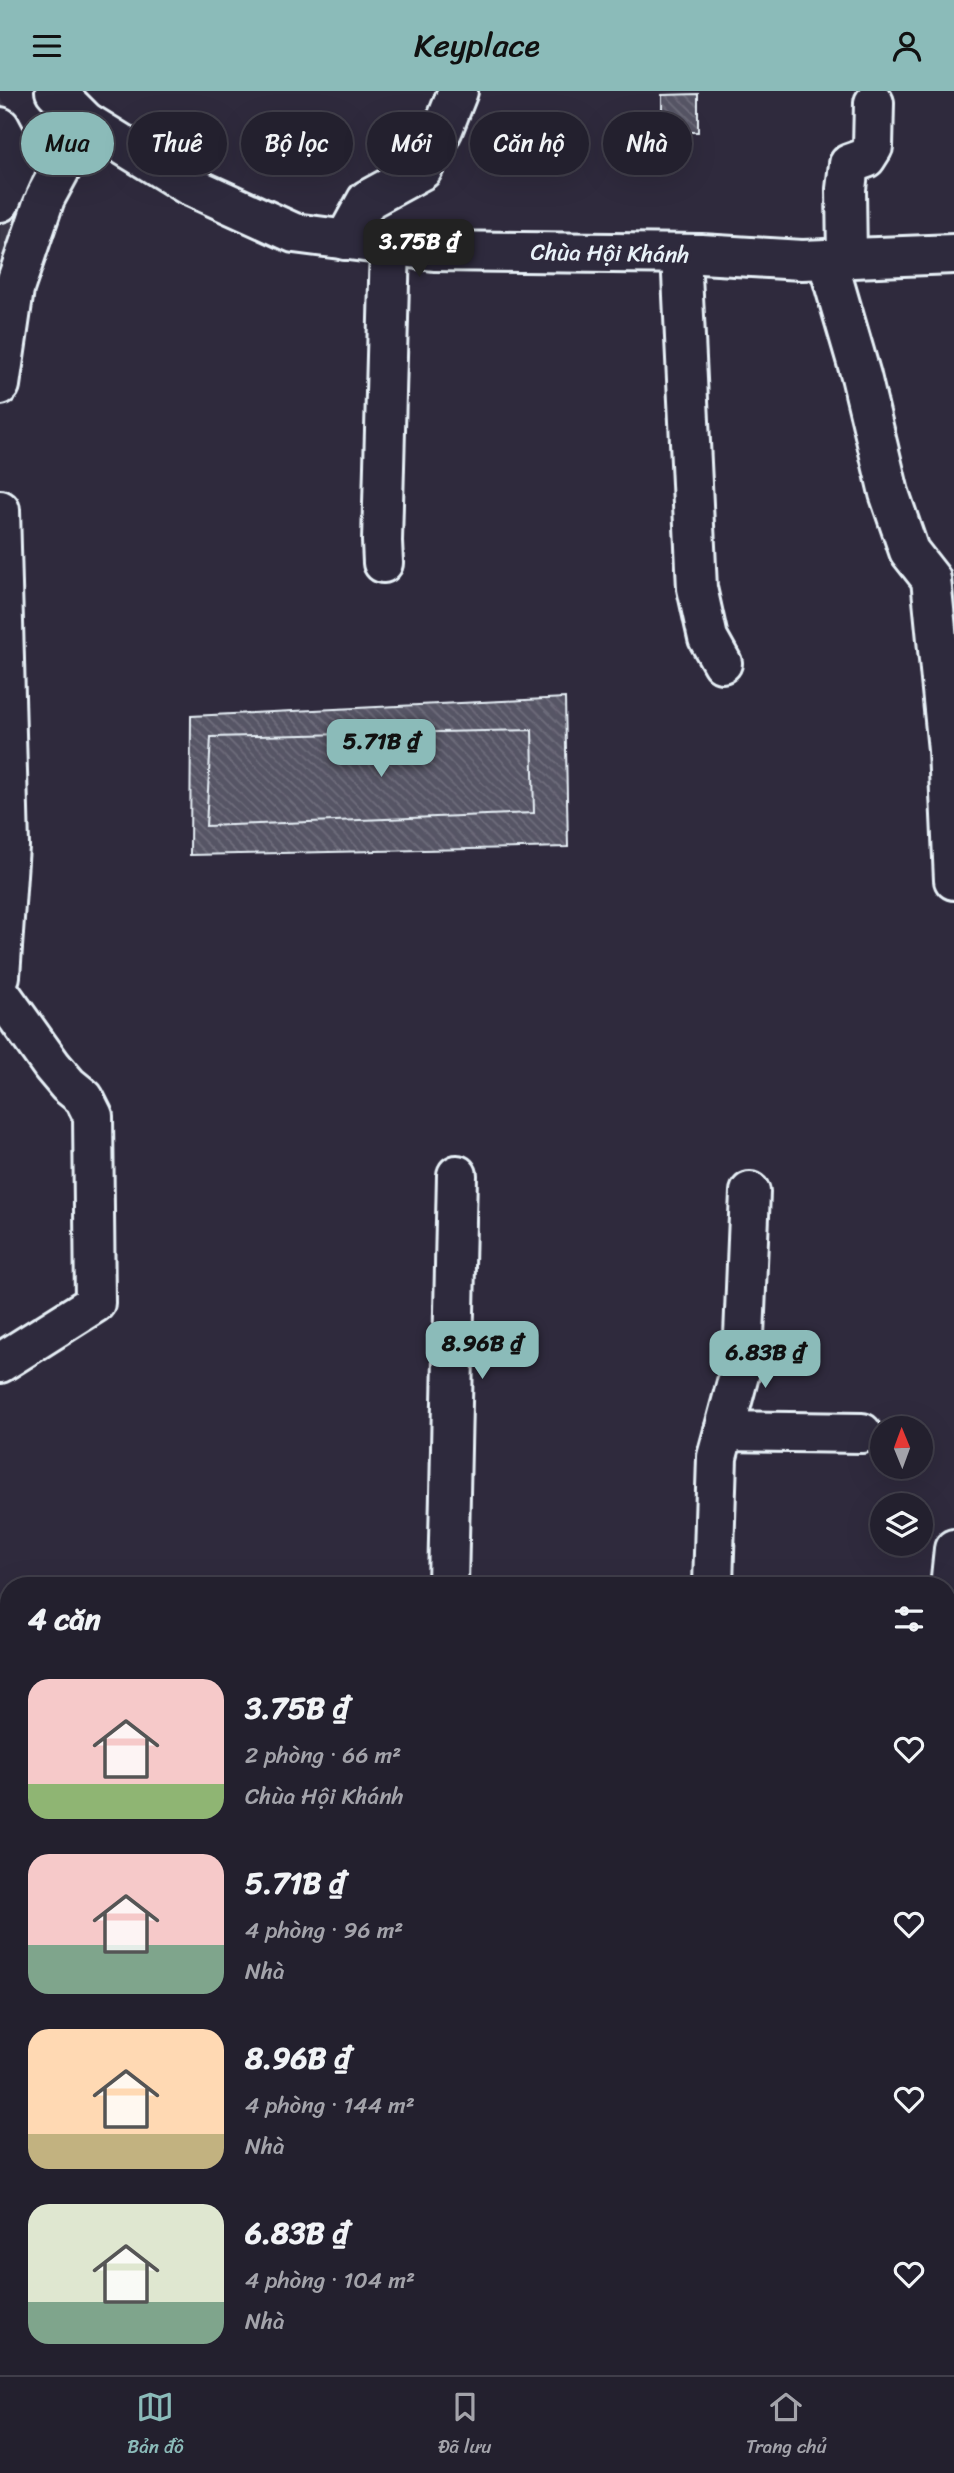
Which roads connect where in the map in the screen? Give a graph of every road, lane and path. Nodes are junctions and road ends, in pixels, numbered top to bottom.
1 (55, 91) edge
2 (458, 91) edge
3 (874, 103) dead end
4 (76, 112) edge
5 (0, 127) edge
6 (114, 139) edge
7 (57, 175) edge
8 (0, 202) edge
9 (345, 240) junction
10 (390, 245) junction
11 (681, 254) junction
12 (954, 254) edge
13 (837, 259) junction
14 (0, 384) edge
15 (0, 510) edge
16 (383, 563) dead end
17 (722, 663) dead end
18 (954, 880) edge
19 (0, 975) edge
20 (0, 993) edge
21 (457, 1175) dead end
22 (750, 1192) dead end
23 (0, 1363) edge
24 (724, 1431) junction
25 (862, 1433) dead end
26 (954, 1549) edge
27 (448, 1577) edge
28 (713, 1577) edge
29 (951, 1577) edge

1 - 4 street, Chùa Hội Khánh
2 - 9 street
3 - 13 street
5 - 8 street
6 - 9 street, Chùa Hội Khánh
7 - 14 street
9 - 10 street, Chùa Hội Khánh
10 - 11 street, Chùa Hội Khánh
10 - 16 street
11 - 13 street, Chùa Hội Khánh
11 - 17 street
12 - 13 street, Chùa Hội Khánh
13 - 18 street
15 - 19 street
20 - 23 street
21 - 27 street
22 - 24 street
24 - 25 street
24 - 28 street
26 - 29 street

